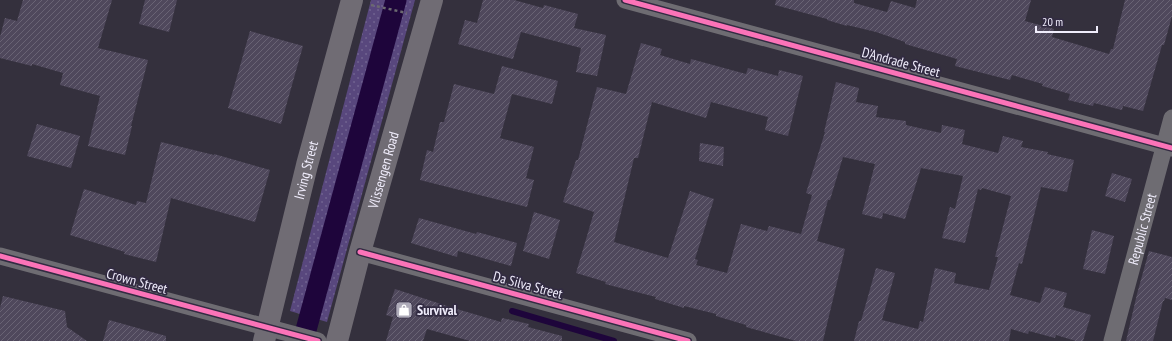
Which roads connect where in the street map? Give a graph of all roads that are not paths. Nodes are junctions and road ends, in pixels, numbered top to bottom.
1 (432, 0) edge
2 (624, 0) edge
3 (358, 2) edge
4 (1172, 118) edge
5 (1168, 147) edge
6 (360, 252) junction
7 (0, 256) edge
8 (271, 333) edge
9 (317, 341) edge
10 (338, 341) edge
11 (688, 341) edge
12 (1112, 341) edge

1 - 6 main road, Vlissengen Road
2 - 5 street, D'Andrade Street
3 - 8 main road, Irving Street
4 - 5 street, Republic Street
5 - 12 street, Republic Street
6 - 10 main road, Vlissengen Road
6 - 11 street, Da Silva Street
7 - 8 street, Crown Street
8 - 9 street, Crown Street

